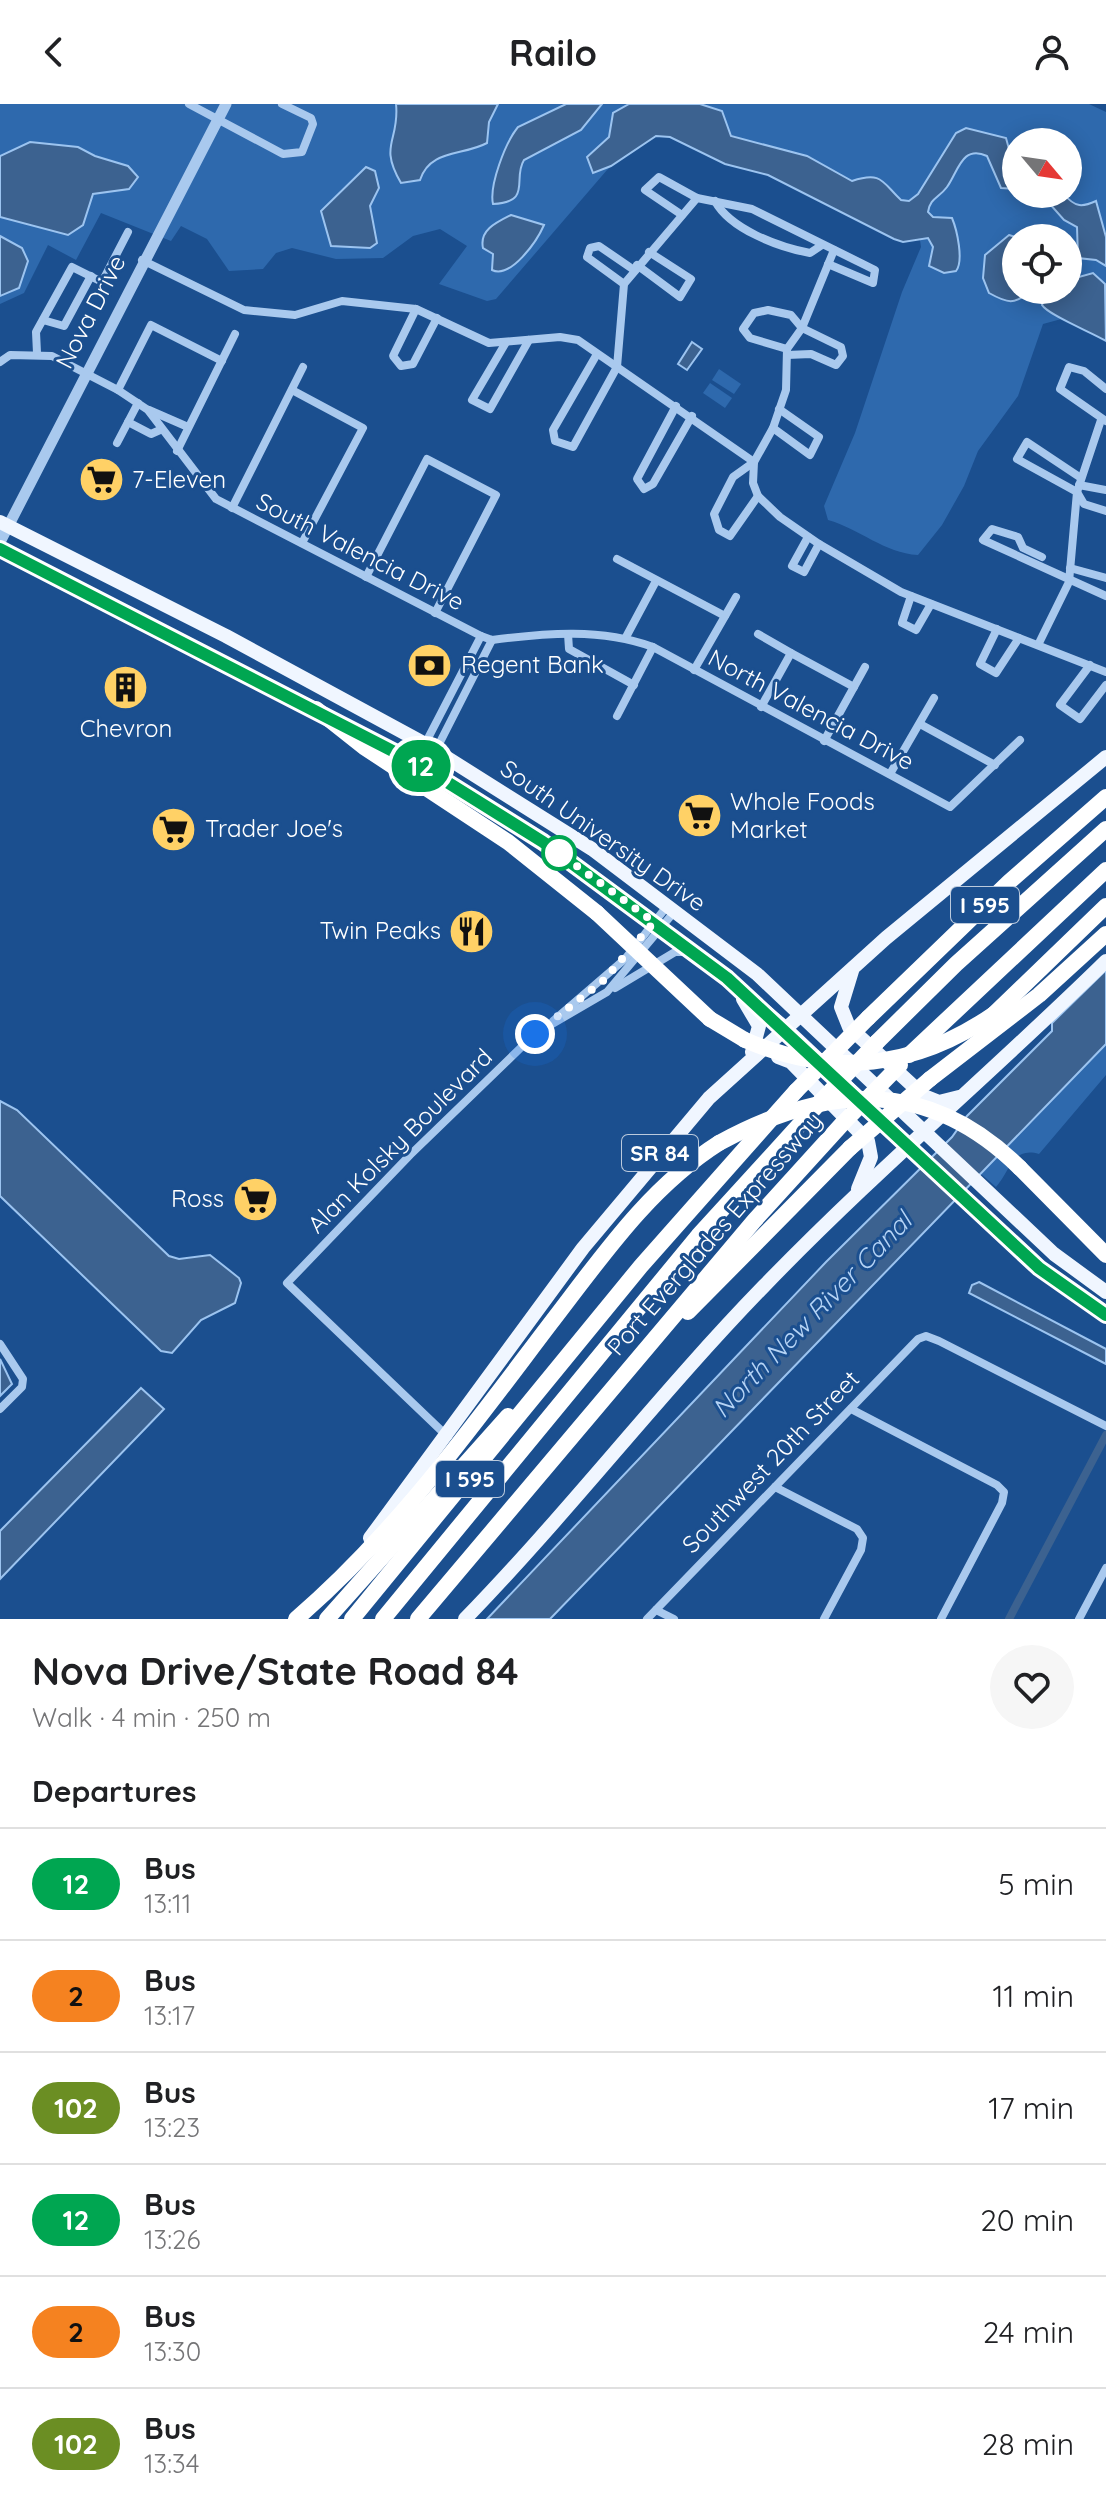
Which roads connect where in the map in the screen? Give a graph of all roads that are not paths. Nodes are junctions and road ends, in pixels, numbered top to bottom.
1 (189, 104) edge
2 (226, 104) edge
3 (282, 104) edge
4 (218, 119) junction
5 (697, 198) junction
6 (715, 201) junction
7 (682, 215) junction
8 (128, 232) dead end
9 (822, 245) junction
10 (834, 250) junction
11 (649, 252) junction
12 (142, 260) junction
13 (828, 264) junction
14 (635, 268) junction
15 (91, 276) junction
16 (624, 284) junction
17 (416, 309) junction
18 (437, 318) junction
19 (43, 320) junction
20 (802, 328) junction
21 (235, 334) dead end
22 (529, 340) junction
23 (505, 344) junction
24 (787, 352) junction
25 (37, 353) junction
26 (597, 354) junction
27 (222, 361) junction
28 (0, 362) edge
29 (303, 367) dead end
30 (617, 367) junction
31 (86, 373) junction
32 (1106, 389) edge
33 (118, 390) junction
34 (292, 390) junction
35 (138, 403) junction
36 (676, 406) junction
37 (779, 409) junction
38 (148, 410) junction
39 (692, 416) junction
40 (1103, 421) edge
41 (128, 422) junction
42 (188, 427) junction
43 (773, 428) junction
44 (160, 430) junction
45 (117, 443) dead end
46 (177, 451) junction
47 (754, 462) junction
48 (1079, 485) junction
49 (1106, 490) edge
50 (758, 496) junction
51 (232, 508) junction
52 (1106, 511) edge
53 (4, 524) edge
54 (808, 537) junction
55 (0, 542) edge
56 (302, 543) junction
57 (819, 544) junction
58 (0, 549) edge
59 (1042, 557) dead end
60 (617, 559) dead end
61 (1070, 568) junction
62 (366, 577) junction
63 (1106, 578) edge
64 (656, 581) junction
65 (1069, 582) junction
66 (911, 596) junction
67 (1106, 596) edge
68 (736, 597) dead end
69 (931, 604) junction
70 (435, 613) junction
71 (725, 616) junction
72 (997, 629) junction
73 (568, 634) junction
74 (758, 634) dead end
75 (481, 636) junction
76 (626, 637) junction
77 (1019, 638) junction
78 (492, 640) junction
79 (1039, 643) junction
80 (653, 647) junction
81 (791, 653) junction
82 (1090, 665) junction
83 (865, 667) dead end
84 (694, 670) junction
85 (1106, 672) edge
86 (634, 685) junction
87 (1106, 685) edge
88 (854, 687) junction
89 (934, 698) dead end
90 (761, 707) junction
91 (316, 709) junction
92 (617, 716) dead end
93 (920, 724) junction
94 (1020, 740) dead end
95 (824, 741) junction
96 (430, 747) junction
97 (1106, 757) edge
98 (995, 765) junction
99 (890, 774) junction
100 (1106, 797) edge
101 (1106, 829) edge
102 (1106, 870) edge
103 (1106, 906) edge
104 (672, 908) junction
105 (658, 925) junction
106 (1106, 934) edge
107 (695, 953) junction
108 (1106, 961) edge
109 (854, 966) junction
110 (727, 978) junction
111 (607, 992) junction
112 (801, 1013) junction
113 (784, 1027) junction
114 (543, 1029) junction
115 (746, 1063) junction
116 (966, 1094) junction
117 (926, 1130) junction
118 (907, 1144) junction
119 (855, 1196) junction
120 (1106, 1255) edge
121 (1106, 1292) edge
122 (1106, 1315) edge
123 (665, 1324) junction
124 (584, 1337) junction
125 (0, 1344) edge
126 (0, 1409) edge
127 (851, 1409) junction
128 (1106, 1426) edge
129 (448, 1437) junction
130 (775, 1487) junction
131 (1106, 1568) edge
132 (656, 1610) junction
133 (295, 1619) edge
134 (327, 1619) edge
135 (352, 1619) edge
136 (383, 1619) edge
137 (418, 1619) edge
138 (465, 1619) edge
139 (647, 1619) edge
140 (674, 1619) edge
141 (824, 1619) edge
142 (941, 1619) edge
143 (1079, 1619) edge

1 - 4 street
2 - 4 street, Nova Drive
3 - 4 street
4 - 12 street, Nova Drive
5 - 6 street
5 - 7 street
5 - 7 street
6 - 9 street
6 - 9 street
7 - 11 street
8 - 15 street
9 - 10 street
10 - 13 street
10 - 13 street
11 - 14 street
11 - 14 street
12 - 17 street
12 - 31 street, Nova Drive
13 - 20 street
14 - 16 street
14 - 16 street
15 - 19 street
15 - 19 street
16 - 30 street
17 - 18 street
17 - 18 street
18 - 23 street
19 - 25 street
20 - 24 street
20 - 24 street
20 - 24 street
21 - 27 street
22 - 23 street
22 - 23 street
22 - 26 street
24 - 37 street
25 - 28 street
25 - 31 street, South Valencia Drive
26 - 30 street
26 - 30 street
27 - 33 street
27 - 42 street
29 - 34 street
30 - 36 street
31 - 33 street, South Valencia Drive
31 - 53 street, Nova Drive
32 - 40 street
33 - 35 street, South Valencia Drive
34 - 51 street
34 - 56 street
35 - 38 street, South Valencia Drive
35 - 41 street
36 - 39 street
36 - 39 street
37 - 43 street
37 - 43 street
38 - 42 street
38 - 44 street, South Valencia Drive
39 - 47 street
40 - 48 street
41 - 44 street
41 - 45 street
42 - 46 street
43 - 47 street
44 - 46 street, South Valencia Drive
46 - 51 street, South Valencia Drive
47 - 50 street
47 - 50 street
48 - 48 street
48 - 49 street
48 - 52 street
48 - 61 street
50 - 54 street
51 - 56 street, South Valencia Drive
53 - 55 street, Nova Drive
53 - 96 main road, South University Drive
54 - 57 street
54 - 57 street
56 - 62 street, South Valencia Drive
57 - 66 street
58 - 91 main road, South University Drive
59 - 65 street
60 - 64 street
61 - 63 street
61 - 65 street
62 - 70 street, South Valencia Drive
62 - 70 street
64 - 71 street
64 - 76 street
65 - 67 street
65 - 79 street
66 - 69 street
66 - 69 street
68 - 71 street
69 - 72 street
70 - 75 street, South Valencia Drive
71 - 84 street
72 - 77 street
72 - 77 street
73 - 76 street, North Valencia Drive
73 - 78 street, North Valencia Drive
73 - 86 street
74 - 81 street
75 - 78 street, North Valencia Drive
75 - 96 street
76 - 80 street, North Valencia Drive
77 - 79 street
78 - 96 street
79 - 82 street
80 - 84 street, North Valencia Drive
80 - 86 street
81 - 88 street
81 - 90 street
82 - 85 street
82 - 87 street
83 - 88 street
84 - 90 street, North Valencia Drive
86 - 92 street
88 - 95 street
89 - 93 street
90 - 95 street, North Valencia Drive
91 - 103 highway, bridge
91 - 105 main road, South University Drive
93 - 98 street
93 - 99 street
94 - 98 street
95 - 99 street, North Valencia Drive
96 - 104 main road, South University Drive
97 - 109 main road, SR 84
98 - 99 street, North Valencia Drive
100 - 124 highway, Port Everglades Expressway / I 595, bridge
101 - 136 highway, bridge
102 - 123 highway, Port Everglades Expressway / I 595, bridge
104 - 105 street, Alan Kolsky Boulevard
104 - 112 main road, South University Drive
105 - 107 main road, South University Drive
105 - 111 street, Alan Kolsky Boulevard
105 - 114 street, Alan Kolsky Boulevard
106 - 123 highway, bridge
107 - 110 main road, South University Drive
107 - 111 street
108 - 116 main road
109 - 112 main road, SR 84
109 - 116 main road
110 - 113 main road, South University Drive
110 - 115 main road
111 - 114 street, Alan Kolsky Boulevard
112 - 113 main road, SR 84
112 - 117 main road, South University Drive
113 - 115 main road, SR 84
113 - 118 main road, South University Drive
114 - 129 street, Alan Kolsky Boulevard
115 - 119 main road
115 - 129 main road, SR 84
116 - 117 main road
117 - 118 main road
117 - 121 main road, South University Drive
118 - 119 main road
118 - 122 main road, South University Drive
119 - 138 main road
120 - 133 highway, bridge
123 - 137 highway, Port Everglades Expressway / I 595
124 - 134 highway
124 - 135 highway, Port Everglades Expressway / I 595
125 - 126 street
127 - 128 street, Southwest 20th Street
127 - 130 street, Southwest 20th Street
127 - 142 street
129 - 133 main road, SR 84
130 - 132 street, Southwest 20th Street
130 - 141 street
131 - 143 street
132 - 139 street, Southwest 20th Street
132 - 140 street

